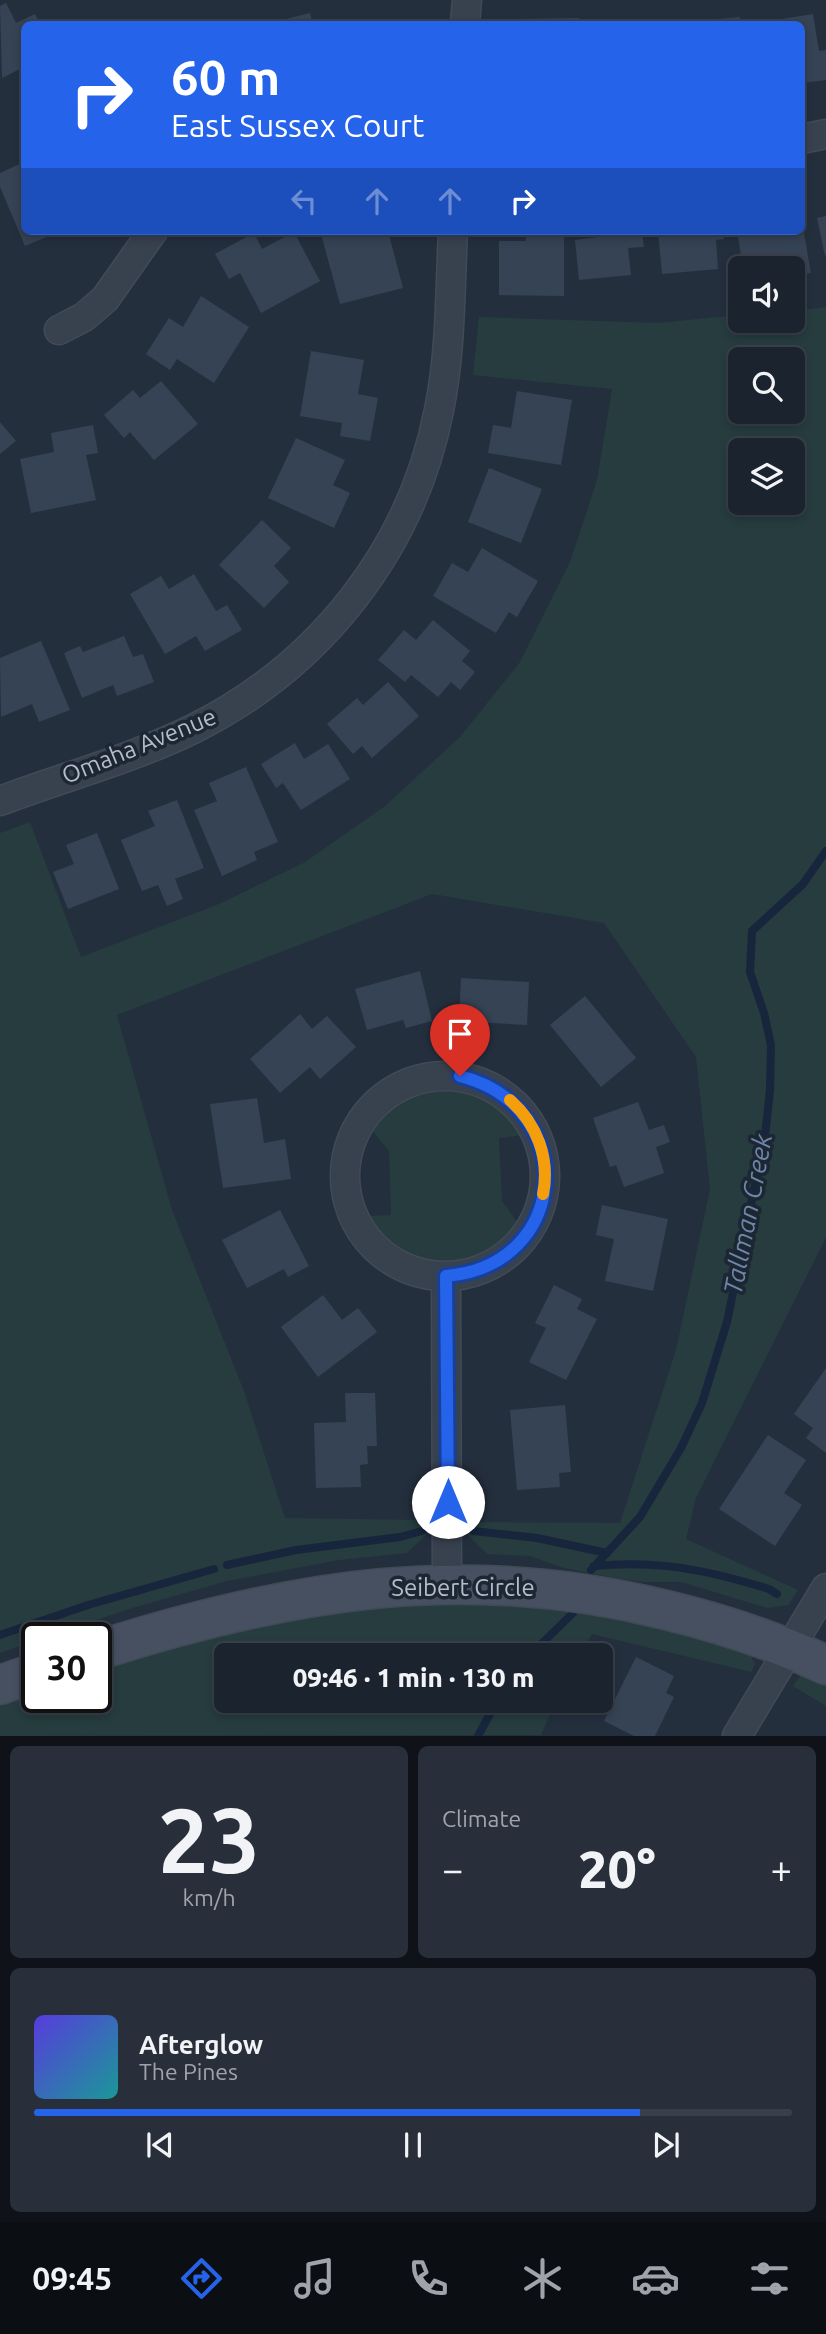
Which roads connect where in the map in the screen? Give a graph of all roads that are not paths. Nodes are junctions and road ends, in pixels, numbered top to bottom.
1 (467, 0) edge
2 (466, 21) edge
3 (826, 134) edge
4 (805, 138) edge
5 (150, 235) edge
6 (453, 235) edge
7 (60, 330) dead end
8 (0, 801) edge
9 (446, 1276) junction
10 (447, 1583) junction
11 (826, 1588) edge
12 (112, 1646) edge
13 (789, 1648) junction
14 (826, 1665) edge
15 (21, 1678) edge
16 (0, 1685) edge
17 (737, 1735) edge

1 - 2 street
3 - 4 street
5 - 7 street
6 - 8 street, Omaha Avenue
9 - 9 street
9 - 10 street
10 - 12 street, Seibert Circle
10 - 13 street, Seibert Circle
11 - 13 street
13 - 14 street, Seibert Circle
13 - 17 street
15 - 16 street

